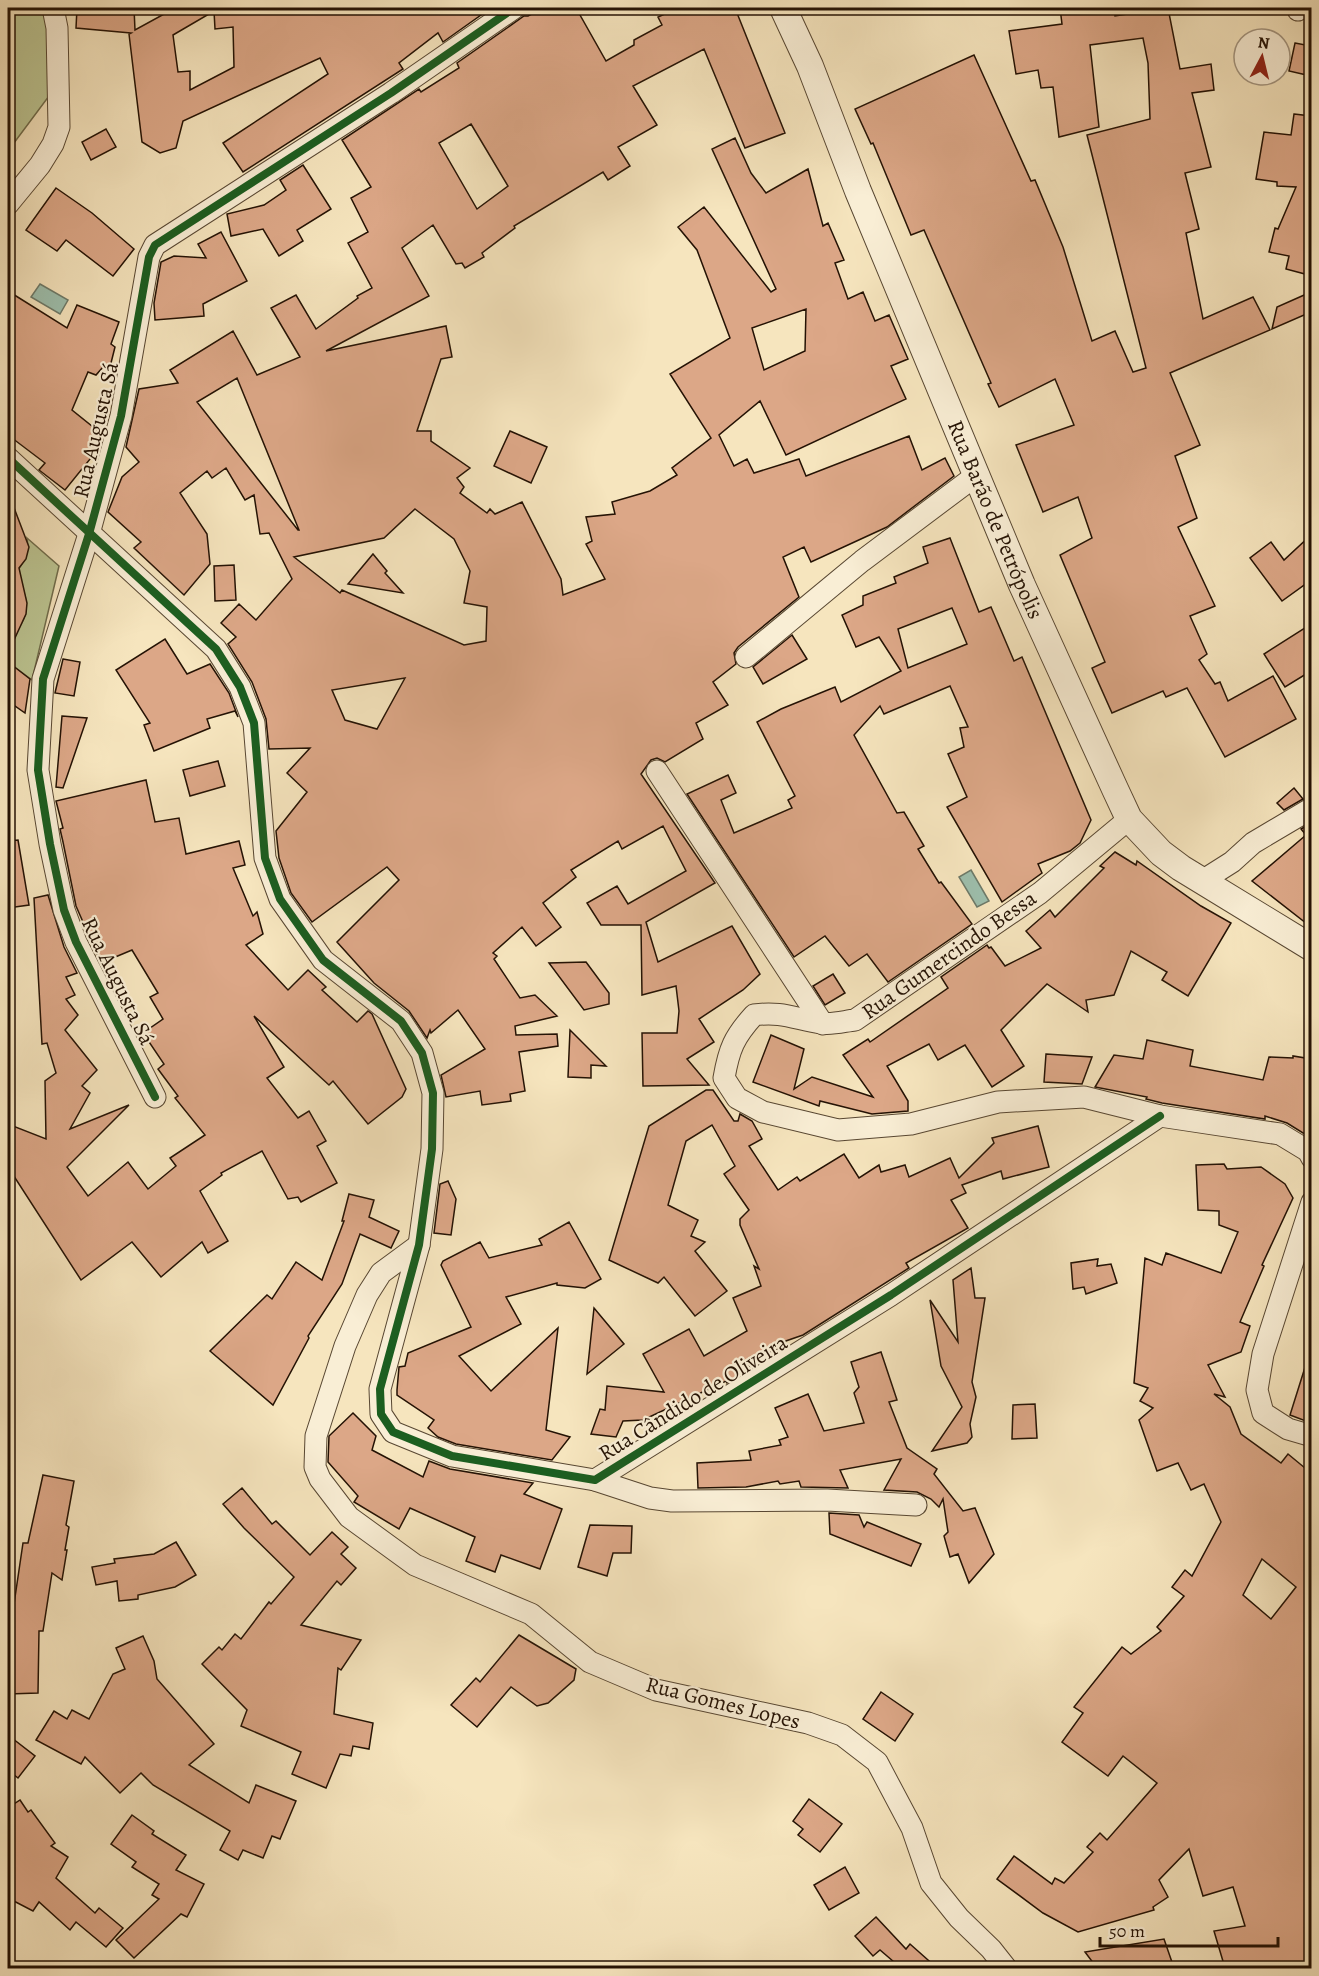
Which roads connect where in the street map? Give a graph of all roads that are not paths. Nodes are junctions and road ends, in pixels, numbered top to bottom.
1 (53, 8) edge
2 (514, 8) edge
3 (783, 8) edge
4 (8, 204) edge
5 (8, 458) edge
6 (978, 474) junction
7 (89, 534) junction
8 (746, 657) dead end
9 (657, 771) dead end
10 (1311, 808) edge
11 (1129, 819) junction
12 (1232, 862) junction
13 (1202, 880) junction
14 (1236, 900) junction
15 (1311, 948) edge
16 (823, 1024) junction
17 (155, 1097) dead end
18 (1160, 1116) junction
19 (1311, 1158) edge
20 (1311, 1202) edge
21 (419, 1245) junction
22 (1311, 1436) edge
23 (595, 1480) junction
24 (916, 1505) dead end
25 (1006, 1968) edge

1 - 4 street
2 - 7 street, Rua Augusta Sá
3 - 6 street, Rua Barão de Petrópolis
5 - 7 street, Rua Cândido de Oliveira
6 - 8 street
6 - 11 street, Rua Barão de Petrópolis
7 - 17 street, Rua Augusta Sá
7 - 21 street, Rua Cândido de Oliveira
9 - 16 street
10 - 12 street
11 - 13 street, Rua Barão de Petrópolis
11 - 16 street, Rua Gumercindo Bessa
12 - 13 street
12 - 14 street
13 - 14 street, Rua Barão de Petrópolis
14 - 15 street, Rua Barão de Petrópolis
16 - 18 street, Rua Gumercindo Bessa
18 - 19 street, Rua Gumercindo Bessa
18 - 23 street, Rua Cândido de Oliveira
20 - 22 street
21 - 23 street, Rua Cândido de Oliveira
21 - 25 street, Rua Gomes Lopes
23 - 24 street

